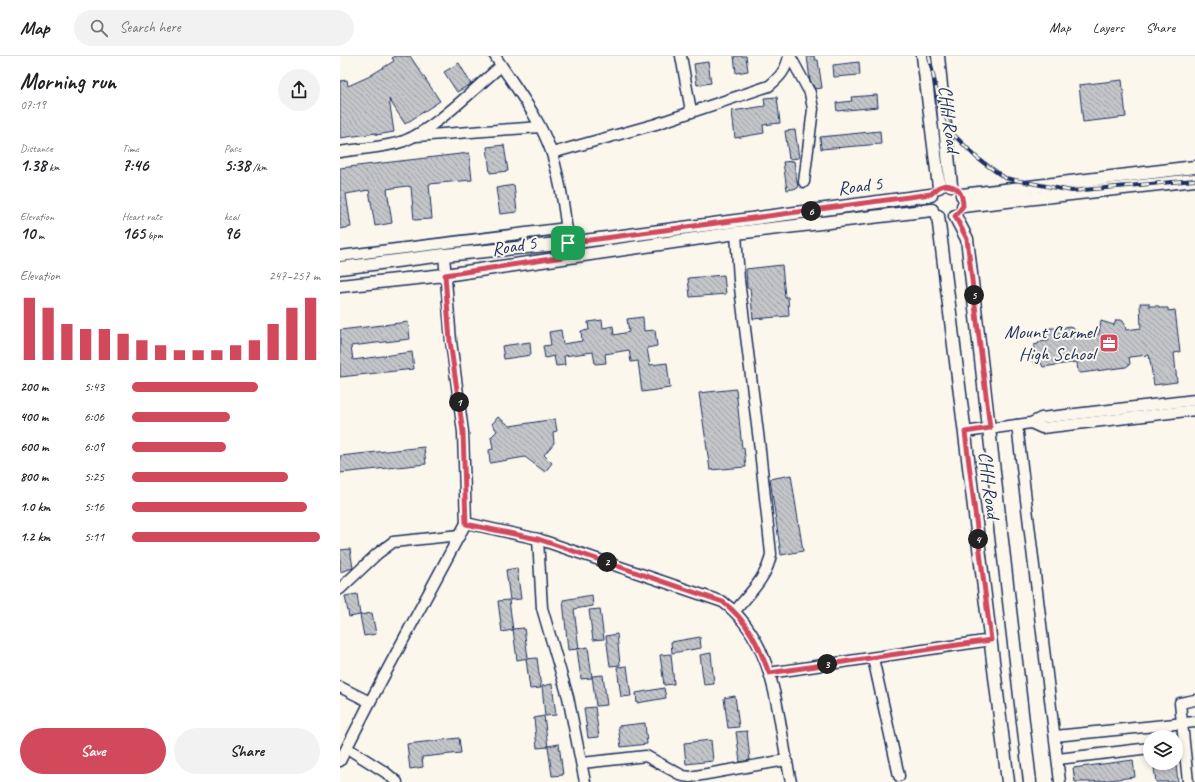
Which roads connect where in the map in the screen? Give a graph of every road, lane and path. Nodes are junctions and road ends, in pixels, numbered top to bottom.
1 (495, 56) edge
2 (681, 56) edge
3 (789, 56) edge
4 (923, 56) edge
5 (938, 56) edge
6 (502, 66) junction
7 (691, 111) junction
8 (540, 127) junction
9 (415, 136) junction
10 (340, 152) edge
11 (552, 153) junction
12 (1195, 167) edge
13 (1195, 180) edge
14 (804, 182) dead end
15 (940, 189) junction
16 (960, 206) junction
17 (935, 213) junction
18 (567, 228) junction
19 (736, 233) junction
20 (568, 243) junction
21 (444, 255) junction
22 (340, 256) edge
23 (570, 256) junction
24 (340, 268) edge
25 (445, 275) junction
26 (340, 286) edge
27 (1195, 400) edge
28 (1195, 410) edge
29 (1031, 423) junction
30 (1017, 425) junction
31 (990, 428) junction
32 (965, 432) junction
33 (466, 524) junction
34 (460, 535) junction
35 (538, 539) junction
36 (340, 589) edge
37 (735, 611) junction
38 (991, 640) junction
39 (873, 658) junction
40 (769, 673) junction
41 (340, 687) edge
42 (1195, 700) edge
43 (370, 702) junction
44 (1195, 722) edge
45 (1182, 723) junction
46 (1181, 730) edge
47 (1055, 736) junction
48 (347, 748) junction
49 (1143, 749) edge
50 (1183, 758) edge
51 (1058, 759) junction
52 (786, 760) junction
53 (340, 761) edge
54 (582, 763) junction
55 (899, 776) dead end
56 (397, 782) edge
57 (585, 782) edge
58 (791, 782) edge
59 (1008, 782) edge
60 (1030, 782) edge
61 (1060, 782) edge
62 (1188, 782) edge

1 - 6 street
2 - 7 street
3 - 7 street
3 - 14 street
4 - 15 street, CHH Road
5 - 15 street, CHH Road
6 - 8 street
6 - 9 street
7 - 11 street
8 - 9 street
8 - 11 street
9 - 10 street
11 - 18 street
12 - 16 street
13 - 16 street
15 - 16 street
15 - 17 street
15 - 20 street, Road 5
16 - 17 street
16 - 31 street
17 - 19 street, Road 5
17 - 32 street, CHH Road
18 - 20 street
18 - 22 street
19 - 23 street, Road 5
19 - 37 street
20 - 21 street, Road 5
20 - 23 street
21 - 24 street, Road 5
21 - 25 street
23 - 25 street, Road 5
25 - 26 street, Road 5
25 - 33 street
27 - 29 street
28 - 29 street
29 - 30 street
30 - 31 street
30 - 47 street
31 - 32 street
31 - 60 street
32 - 38 street, CHH Road
33 - 34 street
33 - 35 street
34 - 36 street
34 - 43 street
35 - 37 street
35 - 54 street
37 - 40 street
38 - 39 street
38 - 59 street, CHH Road
39 - 40 street
39 - 55 street
40 - 52 street
41 - 43 street
42 - 45 street
43 - 48 street
44 - 45 street
45 - 46 street
45 - 47 street
47 - 51 street
48 - 53 street
48 - 56 street
49 - 51 street
50 - 62 street
51 - 61 street
52 - 54 street
52 - 58 street
54 - 57 street

